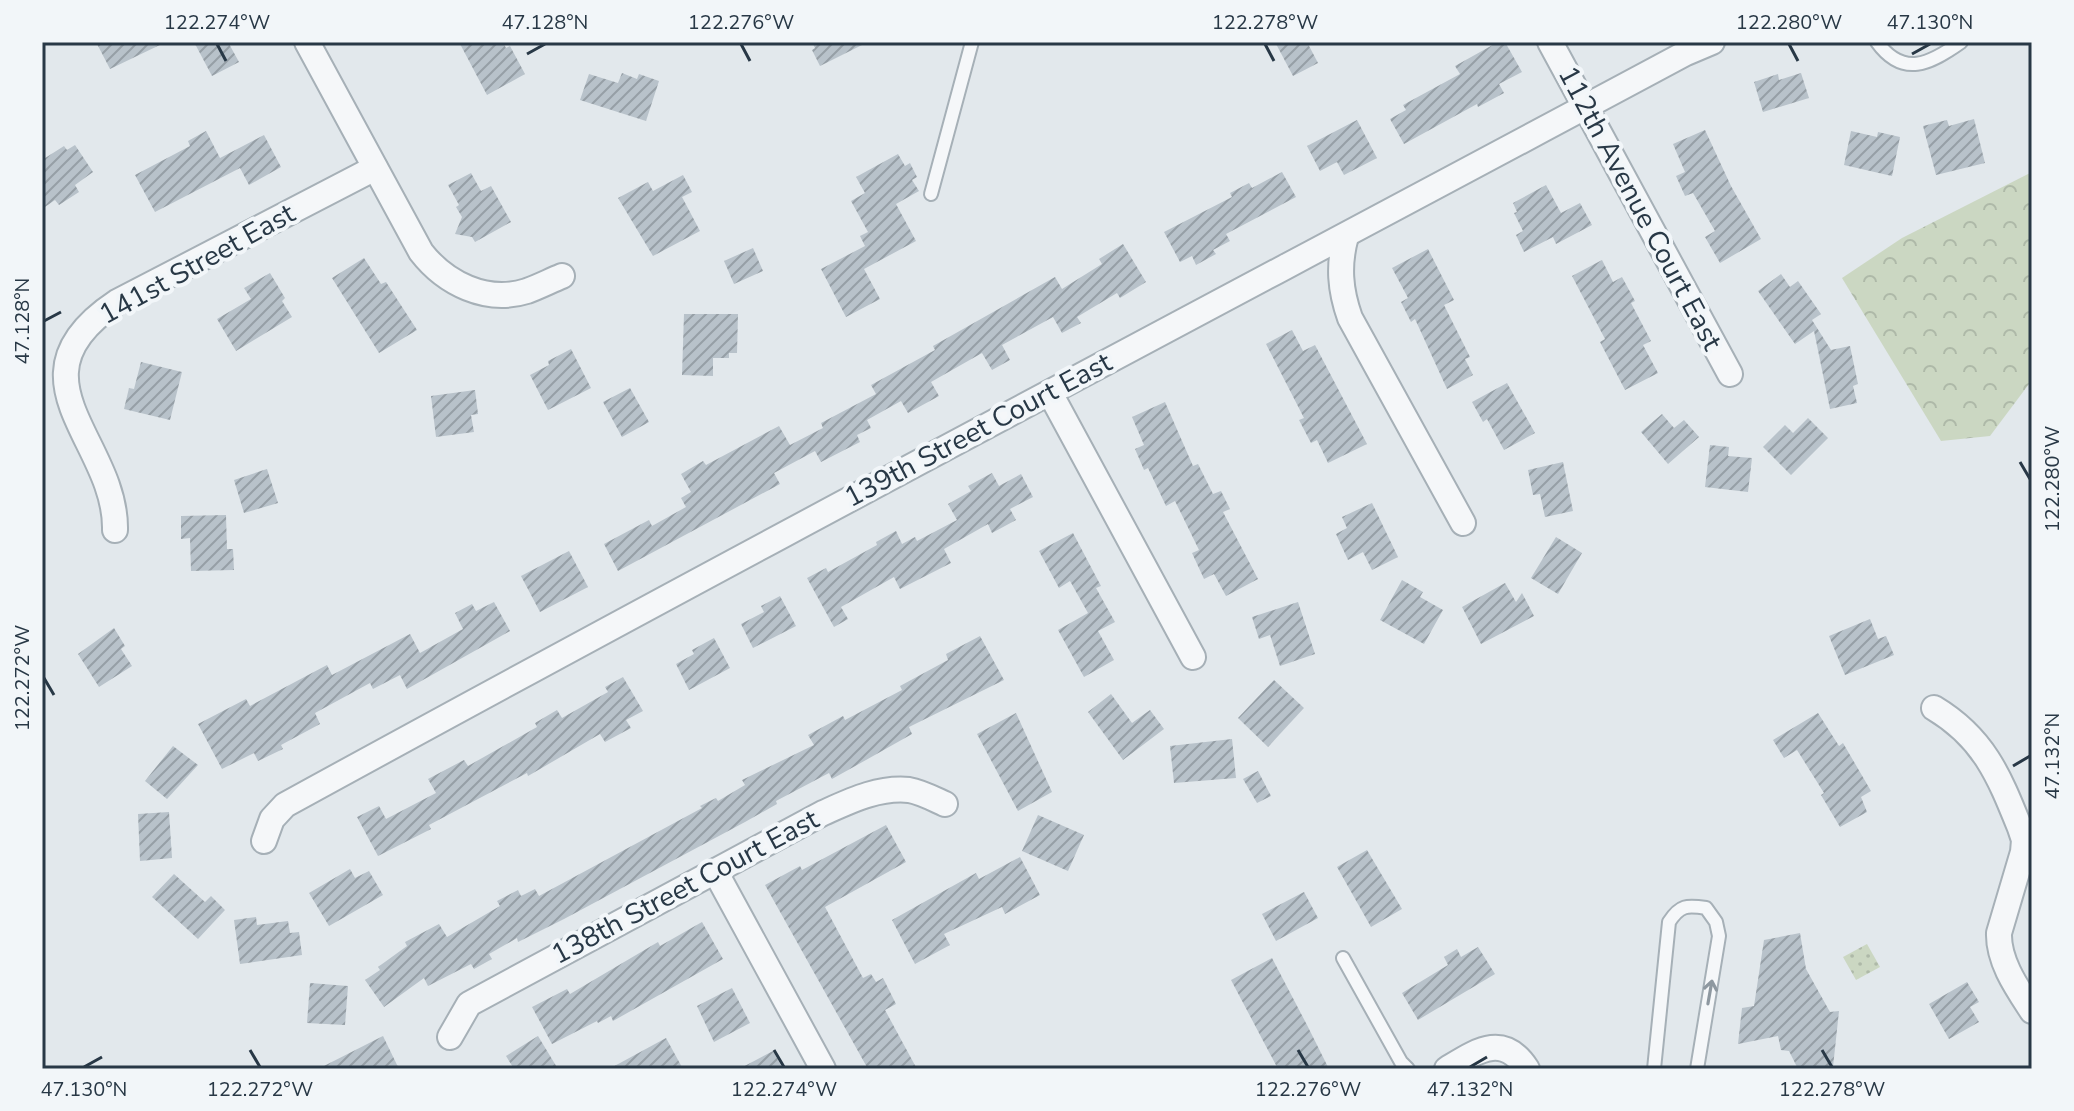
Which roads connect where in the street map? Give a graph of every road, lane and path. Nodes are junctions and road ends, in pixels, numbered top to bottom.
1 (307, 42) edge
2 (972, 42) edge
3 (1550, 42) edge
4 (1712, 42) edge
5 (1877, 42) edge
6 (1961, 42) edge
7 (1585, 107) junction
8 (375, 168) junction
9 (931, 194) dead end
10 (1346, 236) junction
11 (562, 276) dead end
12 (1730, 374) dead end
13 (1050, 393) junction
14 (1463, 523) dead end
15 (115, 530) dead end
16 (1193, 657) dead end
17 (1934, 708) dead end
18 (945, 804) dead end
19 (264, 841) dead end
20 (715, 871) junction
21 (1343, 958) dead end
22 (2032, 1011) edge
23 (450, 1037) dead end
24 (823, 1069) edge
25 (1408, 1069) edge
26 (1447, 1069) edge
27 (1527, 1069) edge
28 (1654, 1069) edge
29 (1697, 1069) edge

1 - 8 street
2 - 9 lane
3 - 7 street, 112th Avenue Court East
4 - 7 street, 139th Street Court East
5 - 6 lane
7 - 10 street, 139th Street Court East
7 - 12 street, 112th Avenue Court East
8 - 11 street
8 - 15 street, 141st Street East
10 - 13 street, 139th Street Court East
10 - 14 street
13 - 16 street
13 - 19 street, 139th Street Court East
17 - 22 street
18 - 20 street, 138th Street Court East
20 - 23 street, 138th Street Court East
20 - 24 street
21 - 25 lane
26 - 27 street
29 -> 28 lane

